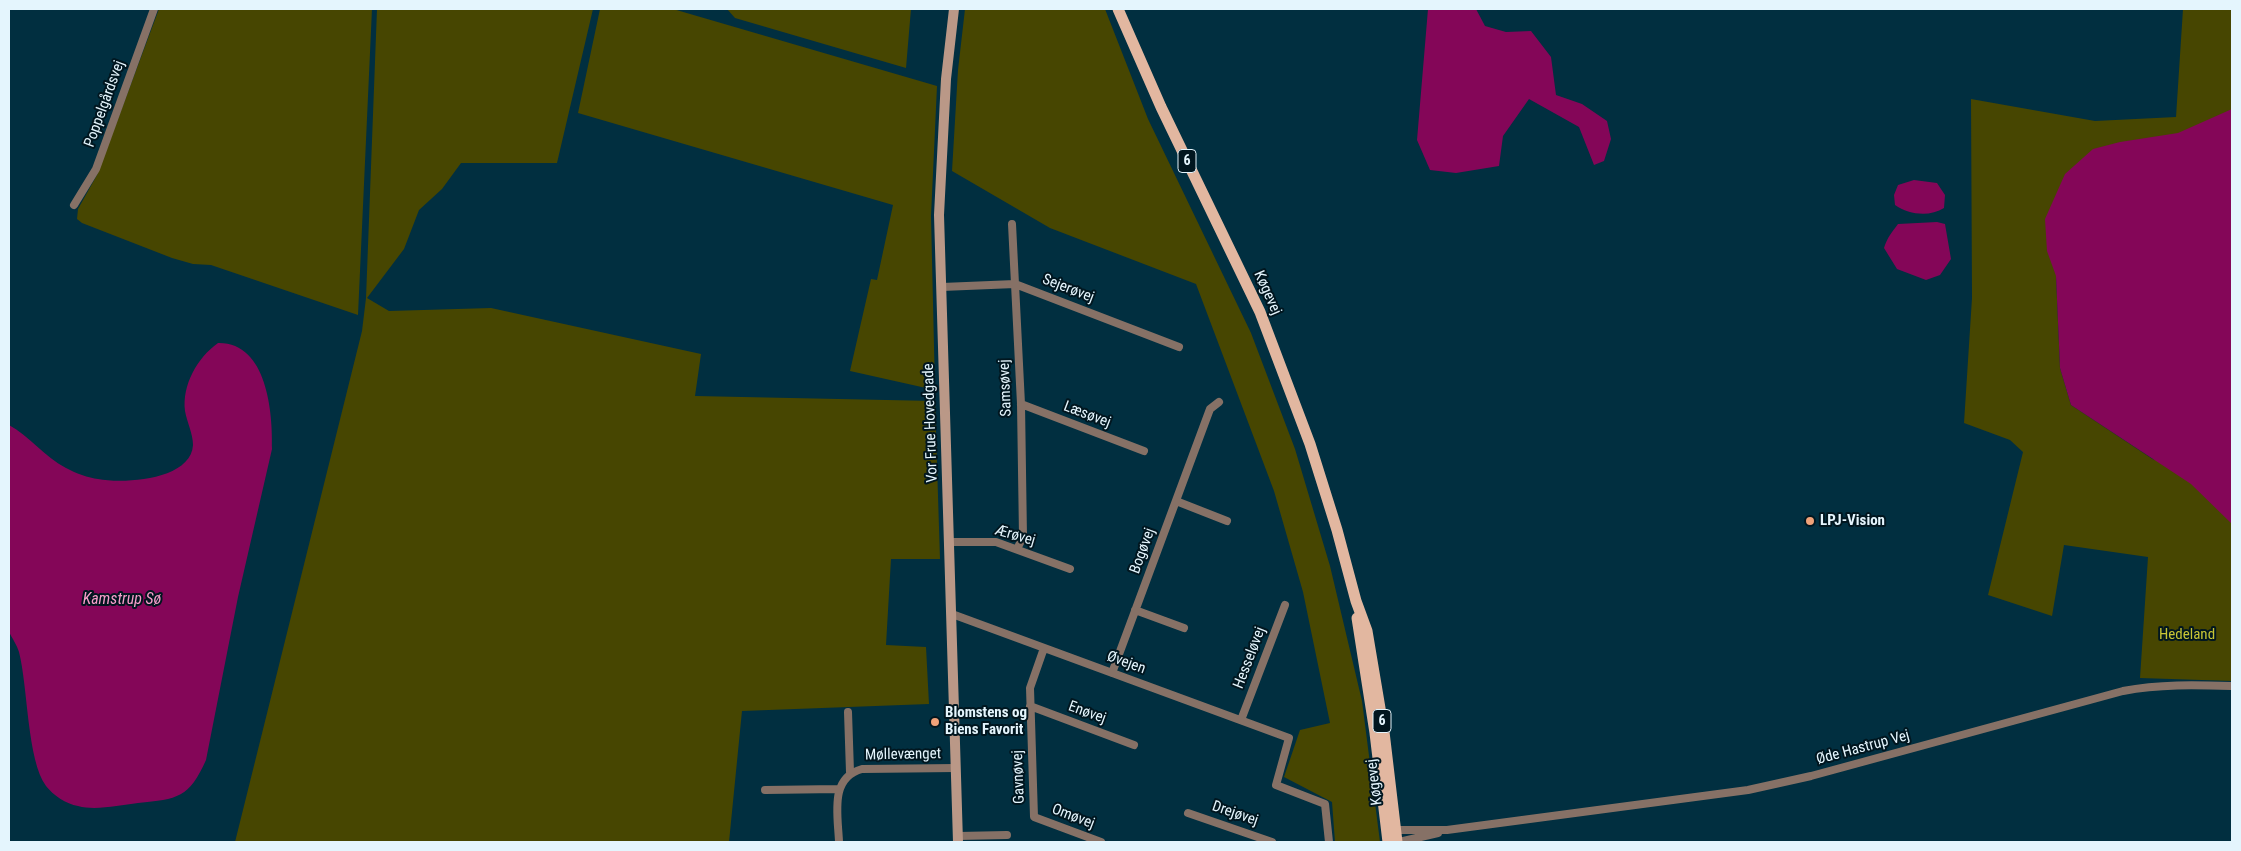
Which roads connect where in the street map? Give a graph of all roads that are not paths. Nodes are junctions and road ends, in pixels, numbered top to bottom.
1 (154, 9) edge
2 (954, 9) edge
3 (1118, 9) edge
4 (74, 205) dead end
5 (1012, 224) dead end
6 (1015, 284) junction
7 (942, 287) junction
8 (1180, 347) dead end
9 (1219, 402) dead end
10 (1021, 404) junction
11 (1144, 451) dead end
12 (1176, 502) junction
13 (1227, 521) dead end
14 (950, 542) junction
15 (1017, 549) junction
16 (1070, 569) dead end
17 (1285, 605) dead end
18 (1135, 610) junction
19 (952, 614) junction
20 (1184, 628) dead end
21 (1044, 648) junction
22 (1112, 673) junction
23 (2232, 686) edge
24 (1030, 706) junction
25 (848, 712) dead end
26 (1241, 720) junction
27 (1134, 745) dead end
28 (956, 768) junction
29 (850, 772) junction
30 (838, 789) junction
31 (765, 790) dead end
32 (1188, 813) dead end
33 (1034, 816) joint
34 (1447, 830) junction
35 (1007, 835) dead end
36 (958, 839) edge
37 (1394, 840) edge
38 (839, 842) edge
39 (1101, 842) edge
40 (1272, 842) edge
41 (1329, 842) edge

1 - 4 street, Poppelgårdsvej
2 - 7 street, Vor Frue Hovedgade
3 - 37 main road, Køgevej / 6
5 - 6 street, Samsøvej
6 - 7 street, Sejerøvej
6 - 8 street, Sejerøvej
6 - 10 street, Samsøvej
7 - 14 street, Vor Frue Hovedgade
9 - 12 street, Bogøvej
10 - 11 street, Læsøvej
10 - 15 street, Samsøvej
12 - 13 street
12 - 18 street, Bogøvej
14 - 15 street, Ærøvej
14 - 19 street, Vor Frue Hovedgade
15 - 16 street, Ærøvej
17 - 26 street, Hesseløvej
18 - 20 street
18 - 22 street, Bogøvej
19 - 21 street, Øvejen
19 - 28 street, Vor Frue Hovedgade
21 - 22 street, Øvejen
21 - 24 street, Gavnøvej
22 - 26 street, Øvejen
23 - 34 street, Øde Hastrup Vej
24 - 27 street, Enøvej
24 - 33 street, Gavnøvej
25 - 29 street, Møllevænget
26 - 41 street, Øvejen
28 - 29 street, Møllevænget
28 - 36 street, Vor Frue Hovedgade
29 - 30 street, Møllevænget
30 - 31 street
30 - 38 street
32 - 40 street, Drejøvej
33 - 39 street, Omøvej
34 - 37 street
34 - 37 street
35 - 36 street, Vor Frue Hovedgade

